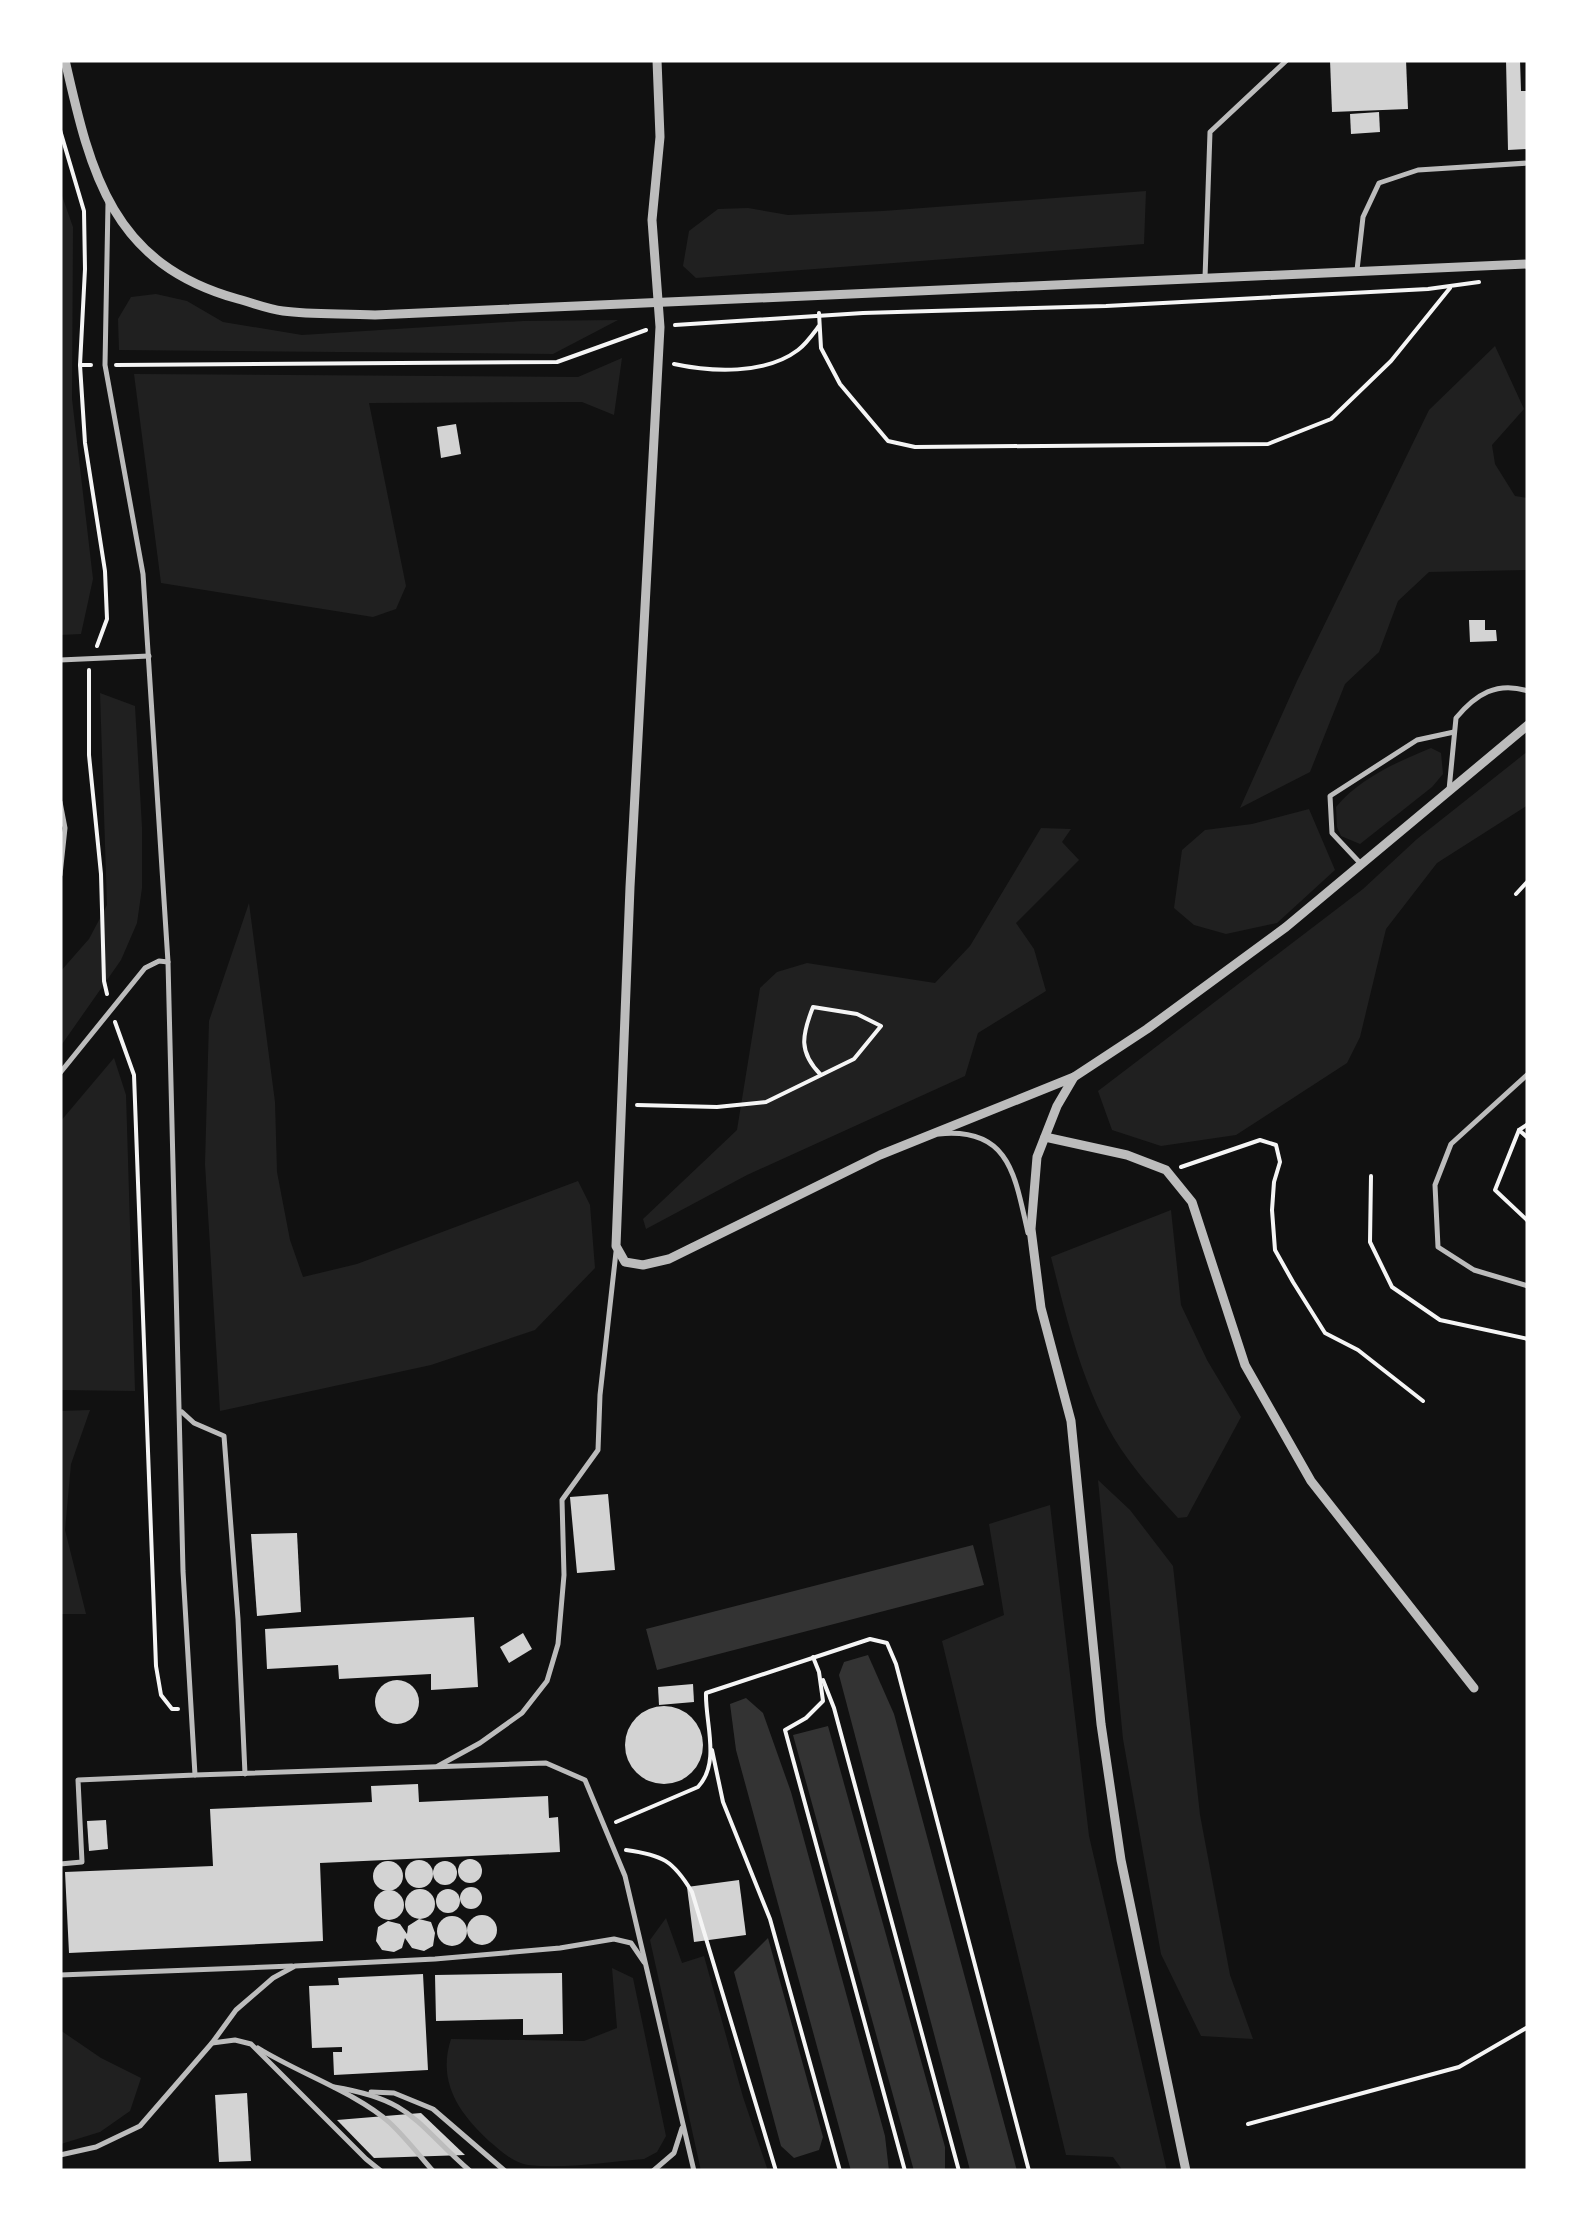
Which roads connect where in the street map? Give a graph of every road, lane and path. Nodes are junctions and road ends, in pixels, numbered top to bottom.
1 (66, 60) edge
2 (657, 60) edge
3 (1287, 60) edge
4 (1528, 163) edge
5 (108, 202) junction
6 (1528, 264) edge
7 (1469, 266) junction
8 (1357, 271) junction
9 (1205, 278) junction
10 (816, 296) junction
11 (660, 302) junction
12 (820, 326) junction
13 (659, 360) junction
14 (80, 364) dead end
15 (149, 656) junction
16 (60, 660) edge
17 (92, 660) junction
18 (1528, 691) edge
19 (1528, 725) edge
20 (1454, 732) junction
21 (1449, 791) junction
22 (60, 802) edge
23 (1361, 864) junction
24 (60, 875) edge
25 (1528, 881) edge
26 (1516, 894) dead end
27 (168, 962) junction
28 (112, 1012) junction
29 (60, 1073) edge
30 (1528, 1074) edge
31 (821, 1075) junction
32 (1074, 1077) junction
33 (622, 1105) junction
34 (1528, 1124) edge
35 (1519, 1130) junction
36 (926, 1136) junction
37 (1045, 1136) junction
38 (1528, 1138) edge
39 (1166, 1170) junction
40 (1372, 1176) dead end
41 (1528, 1221) edge
42 (616, 1246) junction
43 (1035, 1260) junction
44 (1528, 1286) edge
45 (1528, 1339) edge
46 (1423, 1401) dead end
47 (180, 1412) junction
48 (813, 1657) junction
49 (820, 1672) junction
50 (1474, 1688) dead end
51 (192, 1710) junction
52 (711, 1746) junction
53 (435, 1767) junction
54 (245, 1774) junction
55 (195, 1775) junction
56 (605, 1827) junction
57 (613, 1848) junction
58 (60, 1864) edge
59 (646, 1965) junction
60 (295, 1966) junction
61 (60, 1975) edge
62 (1528, 2027) edge
63 (212, 2043) junction
64 (251, 2044) junction
65 (326, 2086) junction
66 (363, 2092) junction
67 (1248, 2124) dead end
68 (683, 2125) junction
69 (60, 2154) edge
70 (381, 2171) edge
71 (433, 2171) edge
72 (470, 2171) edge
73 (505, 2171) edge
74 (653, 2171) edge
75 (694, 2171) edge
76 (776, 2171) edge
77 (840, 2171) edge
78 (906, 2171) edge
79 (959, 2171) edge
80 (1029, 2171) edge
81 (1186, 2171) edge

1 - 5 street
2 - 11 street
3 - 9 lane
4 - 8 lane
5 - 11 street
5 - 15 lane
6 - 7 street
7 - 8 street
7 - 12 path
8 - 9 street
9 - 10 street
10 - 11 street
10 - 12 path
11 - 13 street
12 - 13 path
13 - 33 street
14 - 17 path
15 - 17 lane
15 - 27 lane
16 - 17 lane
17 - 28 path
18 - 20 lane
19 - 21 street
20 - 21 lane
20 - 23 lane
21 - 23 street
22 - 24 lane
23 - 32 street
25 - 26 path
27 - 28 lane
27 - 47 lane
28 - 29 lane
28 - 51 path
30 - 44 lane
31 - 31 path
31 - 33 path
32 - 36 street
32 - 37 street
33 - 42 street
34 - 35 path
35 - 38 path
35 - 41 path
36 - 42 street
36 - 43 lane
37 - 39 street
37 - 43 street
39 - 46 path
39 - 50 street
40 - 45 path
42 - 53 lane
43 - 81 street
47 - 51 lane
47 - 54 lane
48 - 49 path
48 - 52 path
48 - 80 path
49 - 78 path
49 - 79 path
51 - 55 lane
52 - 56 path
52 - 77 path
53 - 54 lane
53 - 56 lane
54 - 55 lane
55 - 58 lane
56 - 57 lane
57 - 59 lane
57 - 76 path
59 - 60 lane
59 - 68 lane
60 - 61 lane
60 - 63 lane
62 - 67 path
63 - 64 lane
63 - 69 lane
64 - 65 lane
64 - 70 lane
65 - 66 lane
65 - 71 lane
66 - 72 lane
66 - 73 lane
68 - 74 lane
68 - 75 lane

